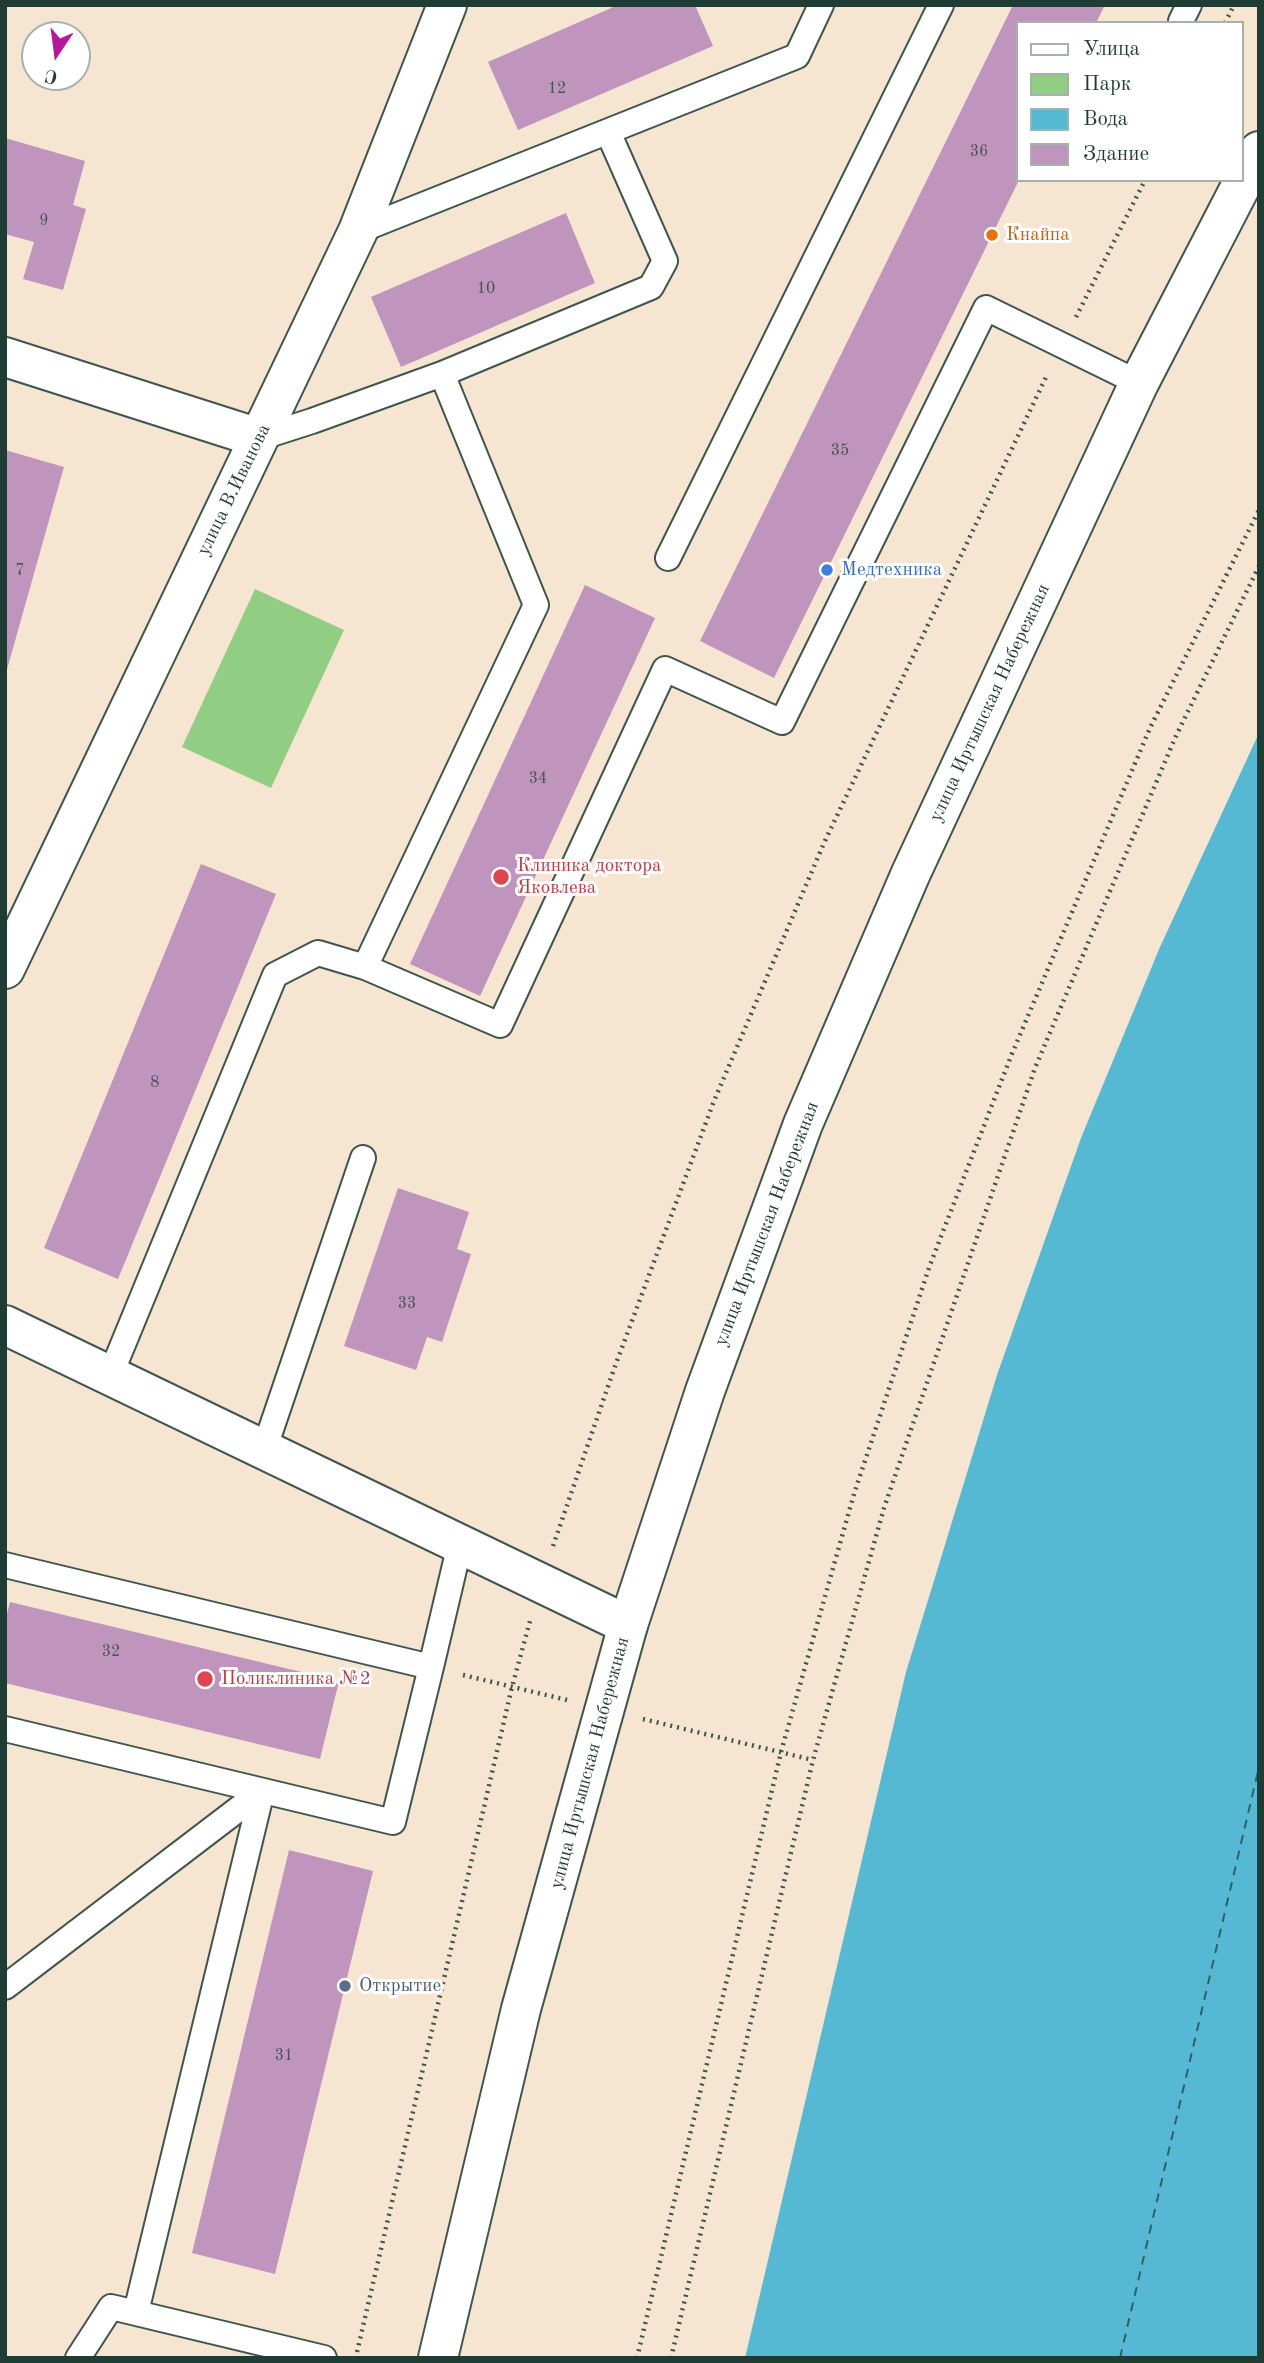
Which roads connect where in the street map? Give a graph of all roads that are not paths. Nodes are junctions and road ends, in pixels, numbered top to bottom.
1 (447, 5) edge
2 (821, 5) edge
3 (941, 5) edge
4 (608, 132) junction
5 (1259, 151) edge
6 (1243, 182) edge
7 (1243, 182) edge
8 (358, 231) junction
9 (5, 357) edge
10 (442, 374) junction
11 (1139, 383) junction
12 (260, 438) junction
13 (668, 558) dead end
14 (365, 967) junction
15 (5, 968) edge
16 (362, 1158) dead end
17 (5, 1325) edge
18 (110, 1376) junction
19 (264, 1450) junction
20 (460, 1544) junction
21 (5, 1564) edge
22 (628, 1625) junction
23 (431, 1667) junction
24 (5, 1729) edge
25 (262, 1791) junction
26 (5, 1987) edge
27 (136, 2312) junction
28 (280, 2353) edge
29 (78, 2358) edge
30 (324, 2358) edge
31 (438, 2358) edge

1 - 8 main road, улица В.Иванова
2 - 4 lane
3 - 13 lane
4 - 8 lane
4 - 10 lane
5 - 6 main road, улица Иртышская Набережная
7 - 11 main road, улица Иртышская Набережная
8 - 12 main road, улица В.Иванова
9 - 12 main road
10 - 12 lane
10 - 14 lane
11 - 14 lane
11 - 22 main road, улица Иртышская Набережная
12 - 15 main road, улица В.Иванова
14 - 18 lane
16 - 19 lane
17 - 18 main road
18 - 19 main road
19 - 20 main road
20 - 22 main road
20 - 23 lane
21 - 23 lane
22 - 31 main road, улица Иртышская Набережная
23 - 25 lane
24 - 25 lane
25 - 26 lane
25 - 27 lane
27 - 28 lane
27 - 29 lane
28 - 30 lane

